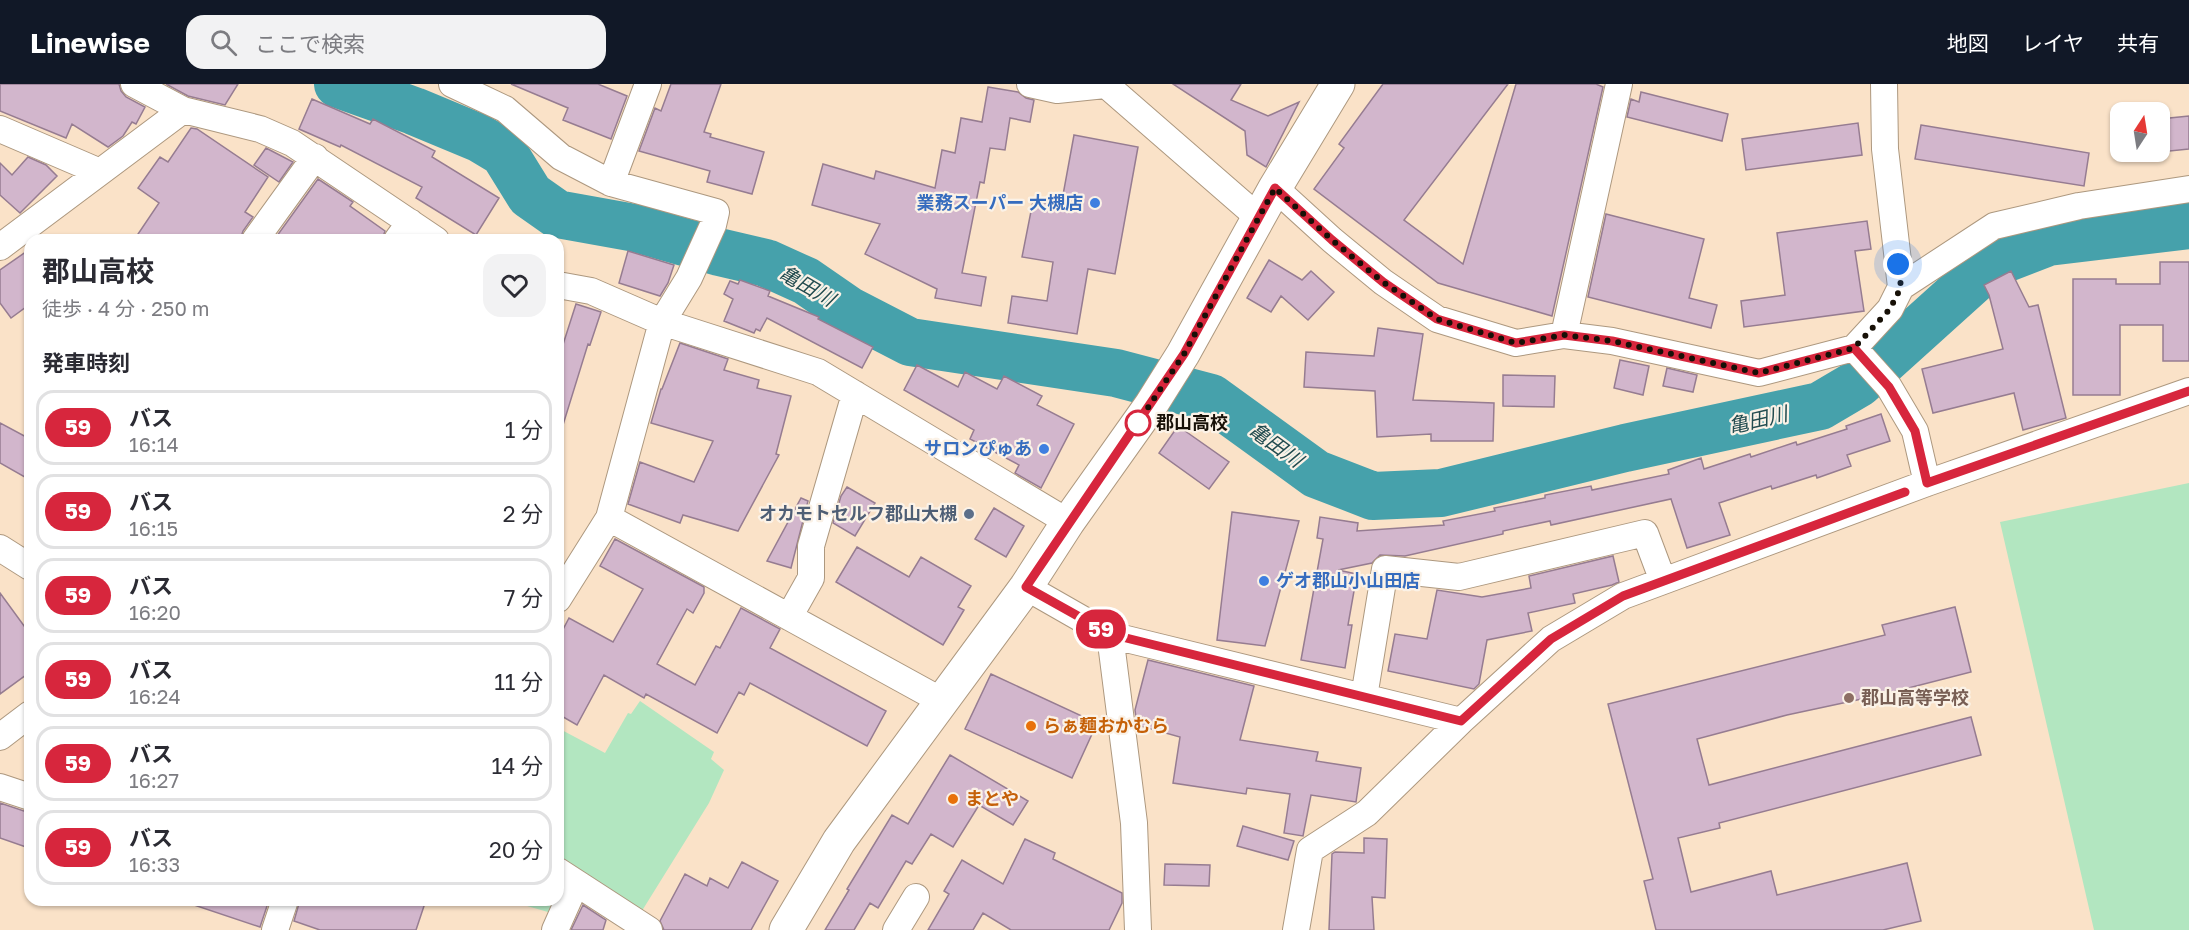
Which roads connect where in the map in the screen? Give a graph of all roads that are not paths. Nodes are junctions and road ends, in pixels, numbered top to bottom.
1 (134, 84) edge
2 (452, 84) edge
3 (648, 84) edge
4 (1030, 84) edge
5 (1105, 84) edge
6 (1338, 84) edge
7 (1619, 84) edge
8 (1884, 84) edge
9 (183, 110) junction
10 (0, 129) edge
11 (315, 157) junction
12 (100, 172) junction
13 (611, 183) junction
14 (1275, 188) junction
15 (2189, 189) edge
16 (1259, 218) junction
17 (404, 231) edge
18 (259, 234) edge
19 (0, 247) edge
20 (1901, 287) junction
21 (564, 291) edge
22 (662, 322) junction
23 (1564, 335) junction
24 (1855, 348) junction
25 (2189, 391) edge
26 (855, 394) junction
27 (1927, 483) junction
28 (609, 518) junction
29 (1068, 522) junction
30 (0, 548) edge
31 (24, 563) edge
32 (1663, 581) junction
33 (1026, 587) junction
34 (564, 589) edge
35 (789, 617) junction
36 (1110, 634) junction
37 (1364, 697) junction
38 (942, 701) junction
39 (24, 719) edge
40 (1461, 721) junction
41 (0, 737) edge
42 (0, 787) edge
43 (24, 795) edge
44 (567, 877) edge
45 (916, 897) dead end
46 (283, 906) edge
47 (560, 906) edge
48 (275, 930) edge
49 (555, 930) edge
50 (649, 930) edge
51 (786, 930) edge
52 (896, 930) edge
53 (1138, 930) edge
54 (1296, 930) edge

1 - 9 street
2 - 13 street
3 - 13 street
4 - 5 street
5 - 16 street
6 - 14 street
7 - 23 street
8 - 20 street
9 - 11 street
9 - 12 street
10 - 12 street
11 - 17 street
11 - 18 street
12 - 19 street
13 - 22 street
14 - 16 street
14 - 23 street
15 - 20 street
16 - 29 street
20 - 24 street
21 - 22 street
22 - 26 street
22 - 28 street
23 - 24 street
24 - 27 street
25 - 27 street
26 - 29 street
26 - 35 street
27 - 32 street
28 - 34 street
28 - 35 street
29 - 33 street
30 - 31 street
32 - 37 street
32 - 40 street
33 - 36 street
33 - 38 street
35 - 38 street
36 - 37 street
36 - 53 street
37 - 40 street
38 - 51 street
39 - 41 street
40 - 54 street
42 - 43 street
44 - 50 street
45 - 52 street
46 - 48 street
47 - 49 street

